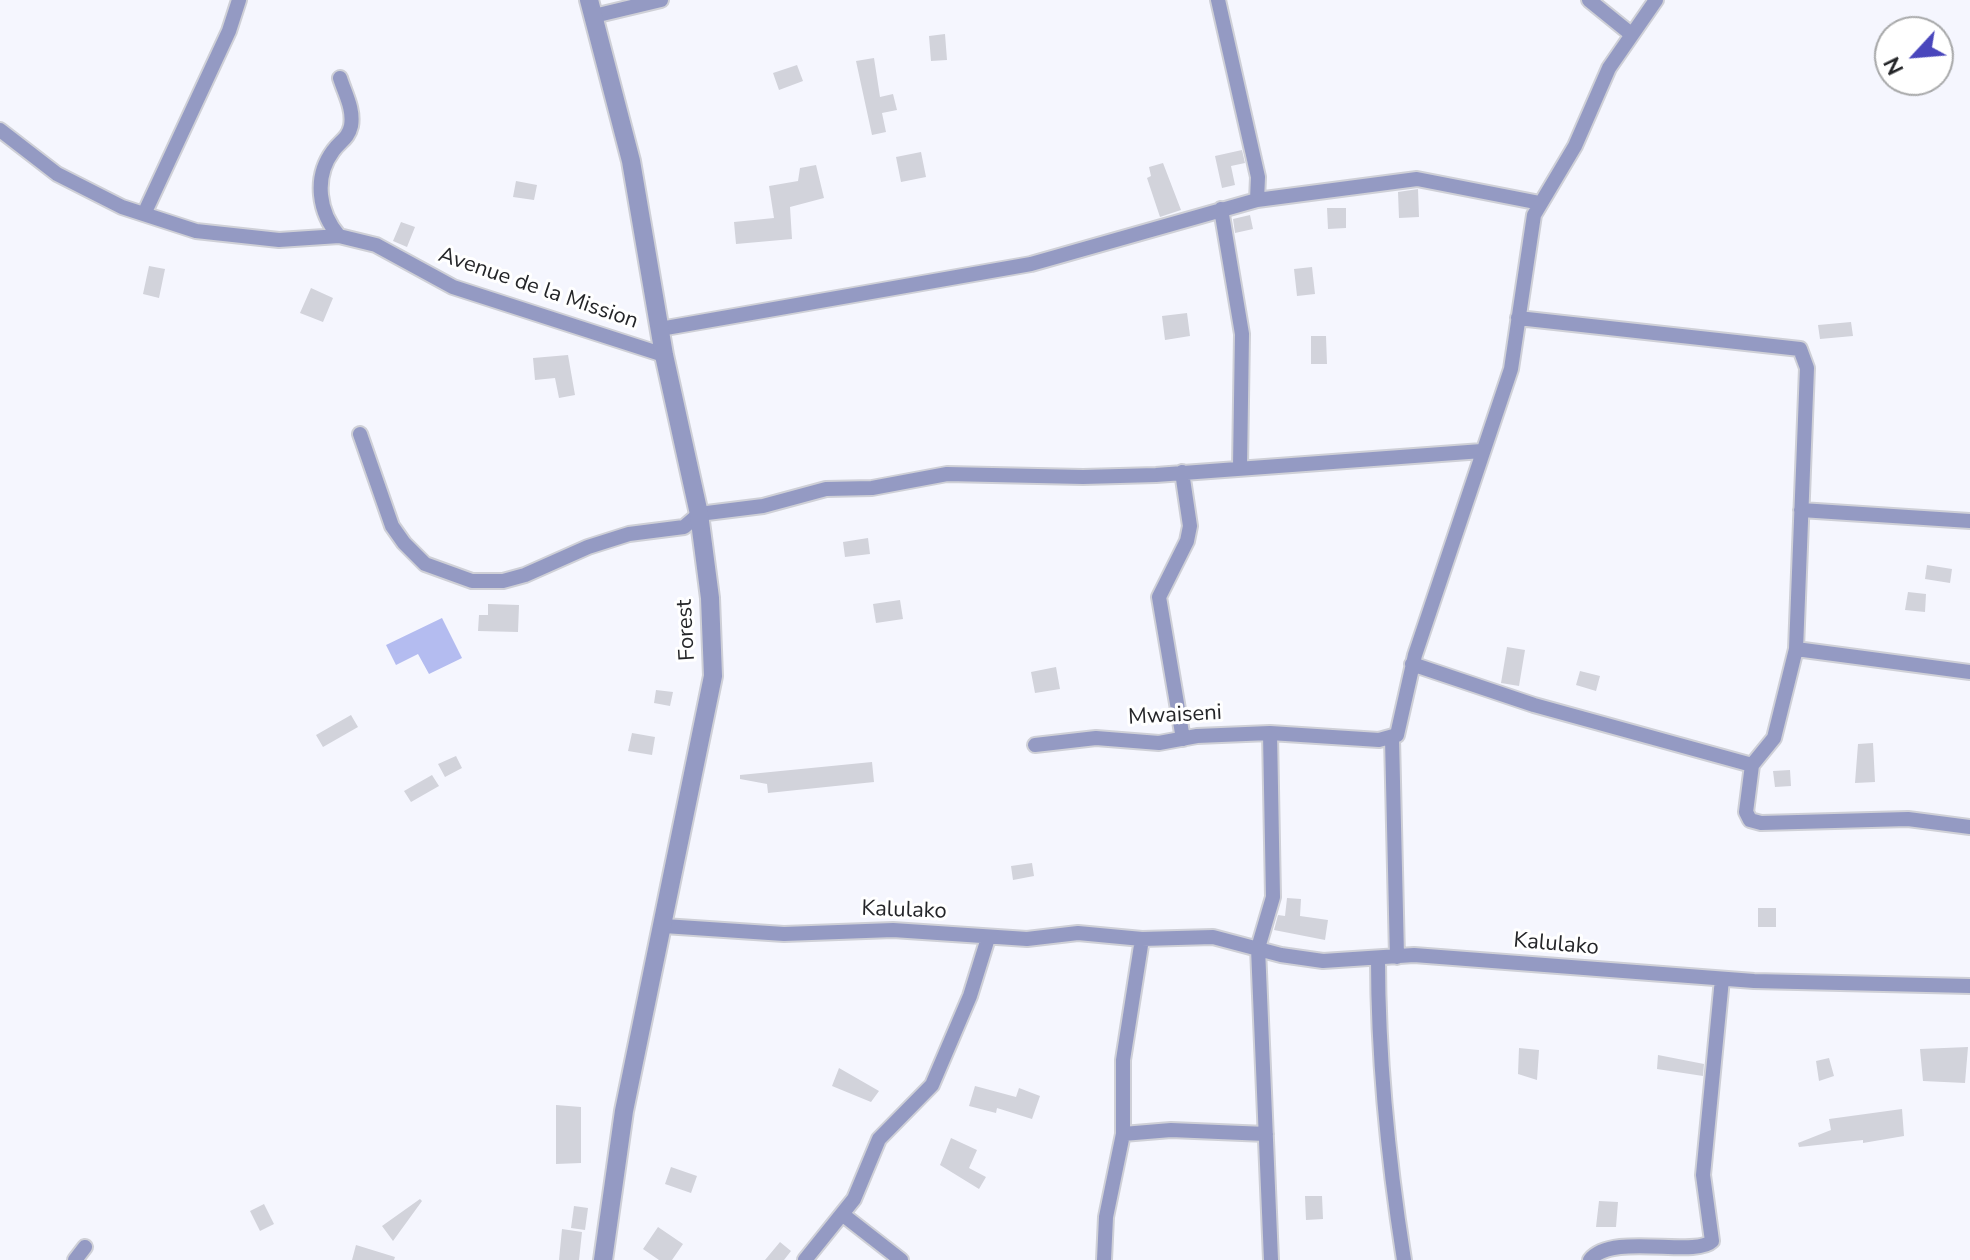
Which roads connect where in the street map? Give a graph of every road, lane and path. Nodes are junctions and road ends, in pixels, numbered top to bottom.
1 (239, 0) edge
2 (661, 0) edge
3 (1218, 0) edge
4 (1589, 0) edge
5 (1656, 0) edge
6 (592, 8) edge
7 (1631, 34) junction
8 (340, 78) dead end
9 (0, 130) edge
10 (1257, 200) junction
11 (1540, 203) junction
12 (1221, 209) junction
13 (144, 214) junction
14 (339, 236) junction
15 (1518, 318) junction
16 (660, 329) junction
17 (664, 355) junction
18 (360, 434) dead end
19 (1482, 451) junction
20 (1240, 467) junction
21 (1182, 472) junction
22 (1801, 510) junction
23 (699, 514) junction
24 (1970, 521) edge
25 (1796, 649) junction
26 (1412, 664) junction
27 (1970, 672) edge
28 (1270, 733) junction
29 (1392, 738) junction
30 (1183, 739) junction
31 (1035, 745) dead end
32 (1752, 765) junction
33 (1970, 827) edge
34 (664, 926) junction
35 (988, 938) junction
36 (1142, 939) junction
37 (1258, 948) junction
38 (1397, 957) junction
39 (1378, 959) junction
40 (1722, 979) junction
41 (1970, 986) edge
42 (1123, 1134) junction
43 (1266, 1134) junction
44 (842, 1214) junction
45 (85, 1247) dead end
46 (75, 1260) edge
47 (603, 1260) edge
48 (805, 1260) edge
49 (901, 1260) edge
50 (1104, 1260) edge
51 (1271, 1260) edge
52 (1404, 1260) edge
53 (1590, 1260) edge

1 - 13 street
2 - 6 street
3 - 10 street
4 - 7 street
5 - 7 street
6 - 16 street, Forest
7 - 11 street
8 - 14 street
9 - 13 street, Avenue de la Mission
10 - 11 street
10 - 12 street
11 - 15 street
12 - 16 street
12 - 20 street
13 - 14 street, Avenue de la Mission
14 - 17 street, Avenue de la Mission
15 - 19 street
15 - 22 street
16 - 17 street, Forest
17 - 23 street, Forest
18 - 23 street
19 - 20 street
19 - 26 street
20 - 21 street
21 - 23 street
21 - 30 street
22 - 24 street
22 - 25 street
23 - 34 street, Forest
25 - 27 street
25 - 32 street
26 - 29 street
26 - 32 street
28 - 29 street, Mwaiseni
28 - 30 street, Mwaiseni
28 - 37 street
29 - 38 street
30 - 31 street, Mwaiseni
32 - 33 street
34 - 35 street, Kalulako
34 - 47 street, Forest
35 - 36 street, Kalulako
35 - 44 street
36 - 37 street, Kalulako
36 - 42 street
37 - 39 street, Kalulako
37 - 43 street
38 - 39 street, Kalulako
38 - 40 street, Kalulako
39 - 52 street
40 - 41 street, Kalulako
40 - 53 street
42 - 43 street
42 - 50 street
43 - 51 street
44 - 48 street
44 - 49 street
45 - 46 street

